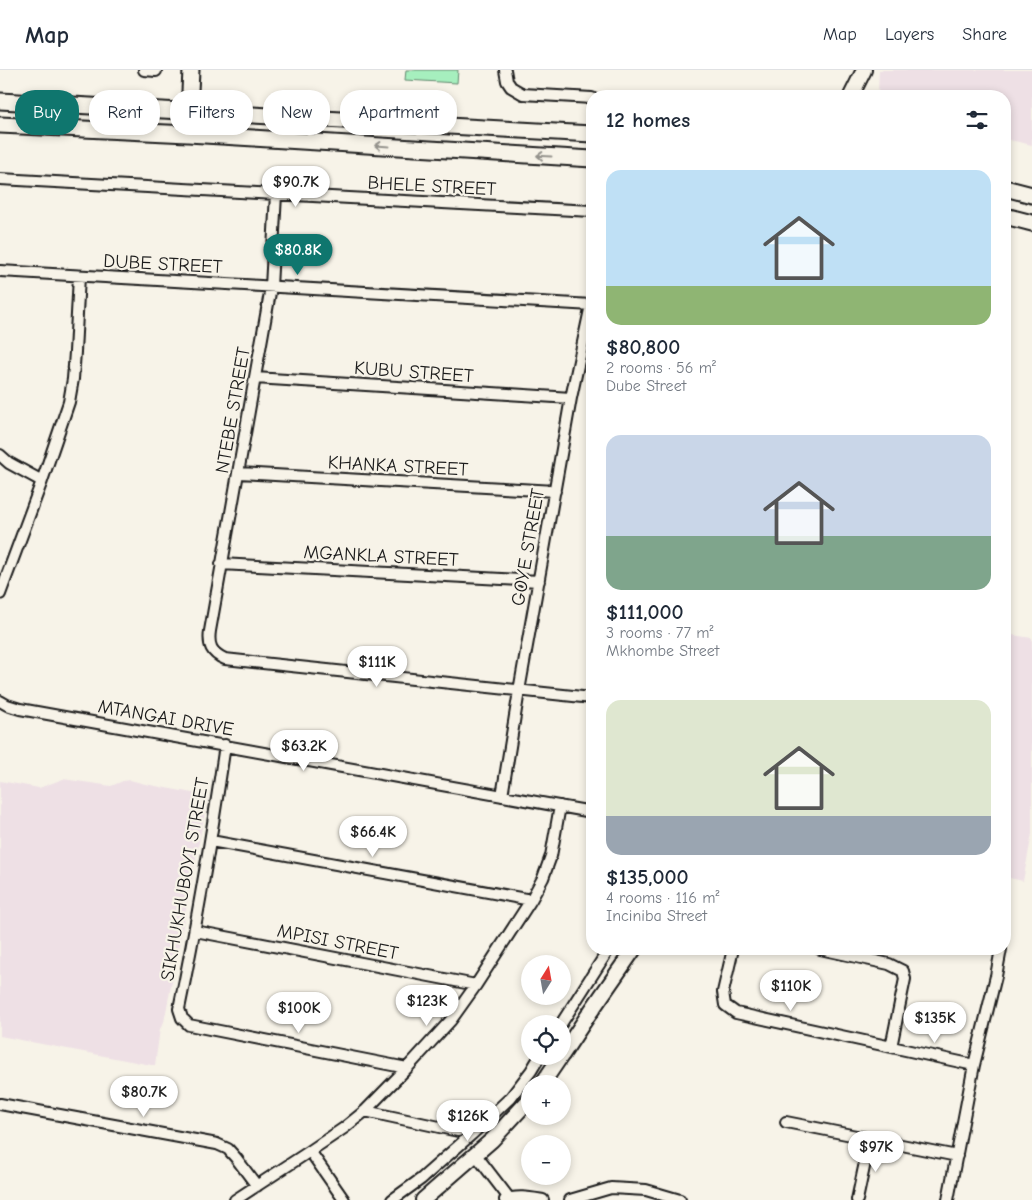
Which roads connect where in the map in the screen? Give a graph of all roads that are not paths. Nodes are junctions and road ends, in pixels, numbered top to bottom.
1 (144, 70) edge
2 (191, 70) edge
3 (505, 70) edge
4 (864, 70) edge
5 (156, 71) edge
6 (191, 90) edge
7 (854, 90) edge
8 (586, 98) edge
9 (0, 101) edge
10 (170, 110) edge
11 (253, 115) edge
12 (0, 125) edge
13 (170, 133) edge
14 (586, 134) edge
15 (204, 135) edge
16 (586, 159) edge
17 (0, 179) edge
18 (1011, 190) edge
19 (276, 194) junction
20 (1032, 195) edge
21 (586, 211) edge
22 (1011, 218) edge
23 (1032, 223) edge
24 (0, 271) edge
25 (79, 276) junction
26 (271, 287) junction
27 (586, 305) edge
28 (586, 332) edge
29 (255, 378) junction
30 (571, 398) junction
31 (0, 455) edge
32 (238, 473) junction
33 (42, 481) junction
34 (555, 491) junction
35 (222, 564) junction
36 (4, 570) edge
37 (539, 581) junction
38 (0, 594) edge
39 (519, 691) junction
40 (586, 698) edge
41 (0, 701) edge
42 (225, 745) junction
43 (502, 796) junction
44 (560, 806) junction
45 (586, 811) edge
46 (211, 840) junction
47 (531, 900) junction
48 (195, 932) junction
49 (605, 955) edge
50 (630, 955) edge
51 (732, 955) edge
52 (848, 955) edge
53 (1000, 955) edge
54 (476, 985) junction
55 (567, 1015) edge
56 (571, 1041) edge
57 (891, 1047) junction
58 (534, 1065) edge
59 (974, 1065) junction
60 (407, 1068) junction
61 (0, 1104) edge
62 (521, 1109) edge
63 (366, 1111) junction
64 (786, 1122) dead end
65 (458, 1131) dead end
66 (870, 1139) junction
67 (310, 1151) junction
68 (476, 1155) junction
69 (957, 1156) junction
70 (257, 1186) junction
71 (428, 1199) edge
72 (507, 1199) edge
73 (235, 1200) edge
74 (344, 1200) edge
75 (392, 1200) edge
76 (543, 1200) edge
77 (570, 1200) edge
78 (680, 1200) edge
79 (857, 1200) edge
80 (948, 1200) edge

1 - 5 street
2 - 6 main road
3 - 8 street
4 - 7 street
9 - 10 main road
11 - 14 main road
12 - 13 main road
16 -> 15 main road
17 - 19 street, BHELE STREET
18 - 20 main road
19 - 21 street, BHELE STREET
19 - 26 street, NTEBE STREET
22 - 23 main road
24 - 25 street, DUBE STREET
25 - 26 street, DUBE STREET
25 - 33 street
26 - 27 street, DUBE STREET
26 - 29 street, NTEBE STREET
28 - 30 street, GOYE STREET
29 - 30 street, KUBU STREET
29 - 32 street, NTEBE STREET
30 - 34 street, GOYE STREET
31 - 33 street
32 - 34 street, KHANKA STREET
32 - 35 street, NTEBE STREET
33 - 36 street
34 - 37 street, GOYE STREET
35 - 37 street, MGANKLA STREET
35 - 39 street, NTEBE STREET
36 - 38 street
37 - 39 street, GOYE STREET
39 - 40 street
39 - 43 street, GOYE STREET
41 - 42 street, MTANGAI DRIVE
42 - 43 street, MTANGAI DRIVE
42 - 46 street, SIKHUKHUBOYI STREET
43 - 44 street, MTANGAI DRIVE
44 - 45 street, MTANGAI DRIVE
44 - 47 street
46 - 47 street
46 - 48 street, SIKHUKHUBOYI STREET
47 - 54 street
48 - 54 street, MPISI STREET
48 - 60 street, SIKHUKHUBOYI STREET
49 - 55 street
50 - 56 street
51 - 57 street
52 - 57 street
53 - 59 street
54 - 60 street
57 - 59 street
58 - 75 street
59 - 69 street
60 - 63 street
61 - 70 street
62 - 68 street
63 - 65 street
63 - 67 street
64 - 66 street
66 - 69 street
66 - 79 street
67 - 70 street
67 - 74 street
68 - 71 street
68 - 72 street
69 - 80 street
70 - 73 street
72 - 76 street
77 - 78 street

